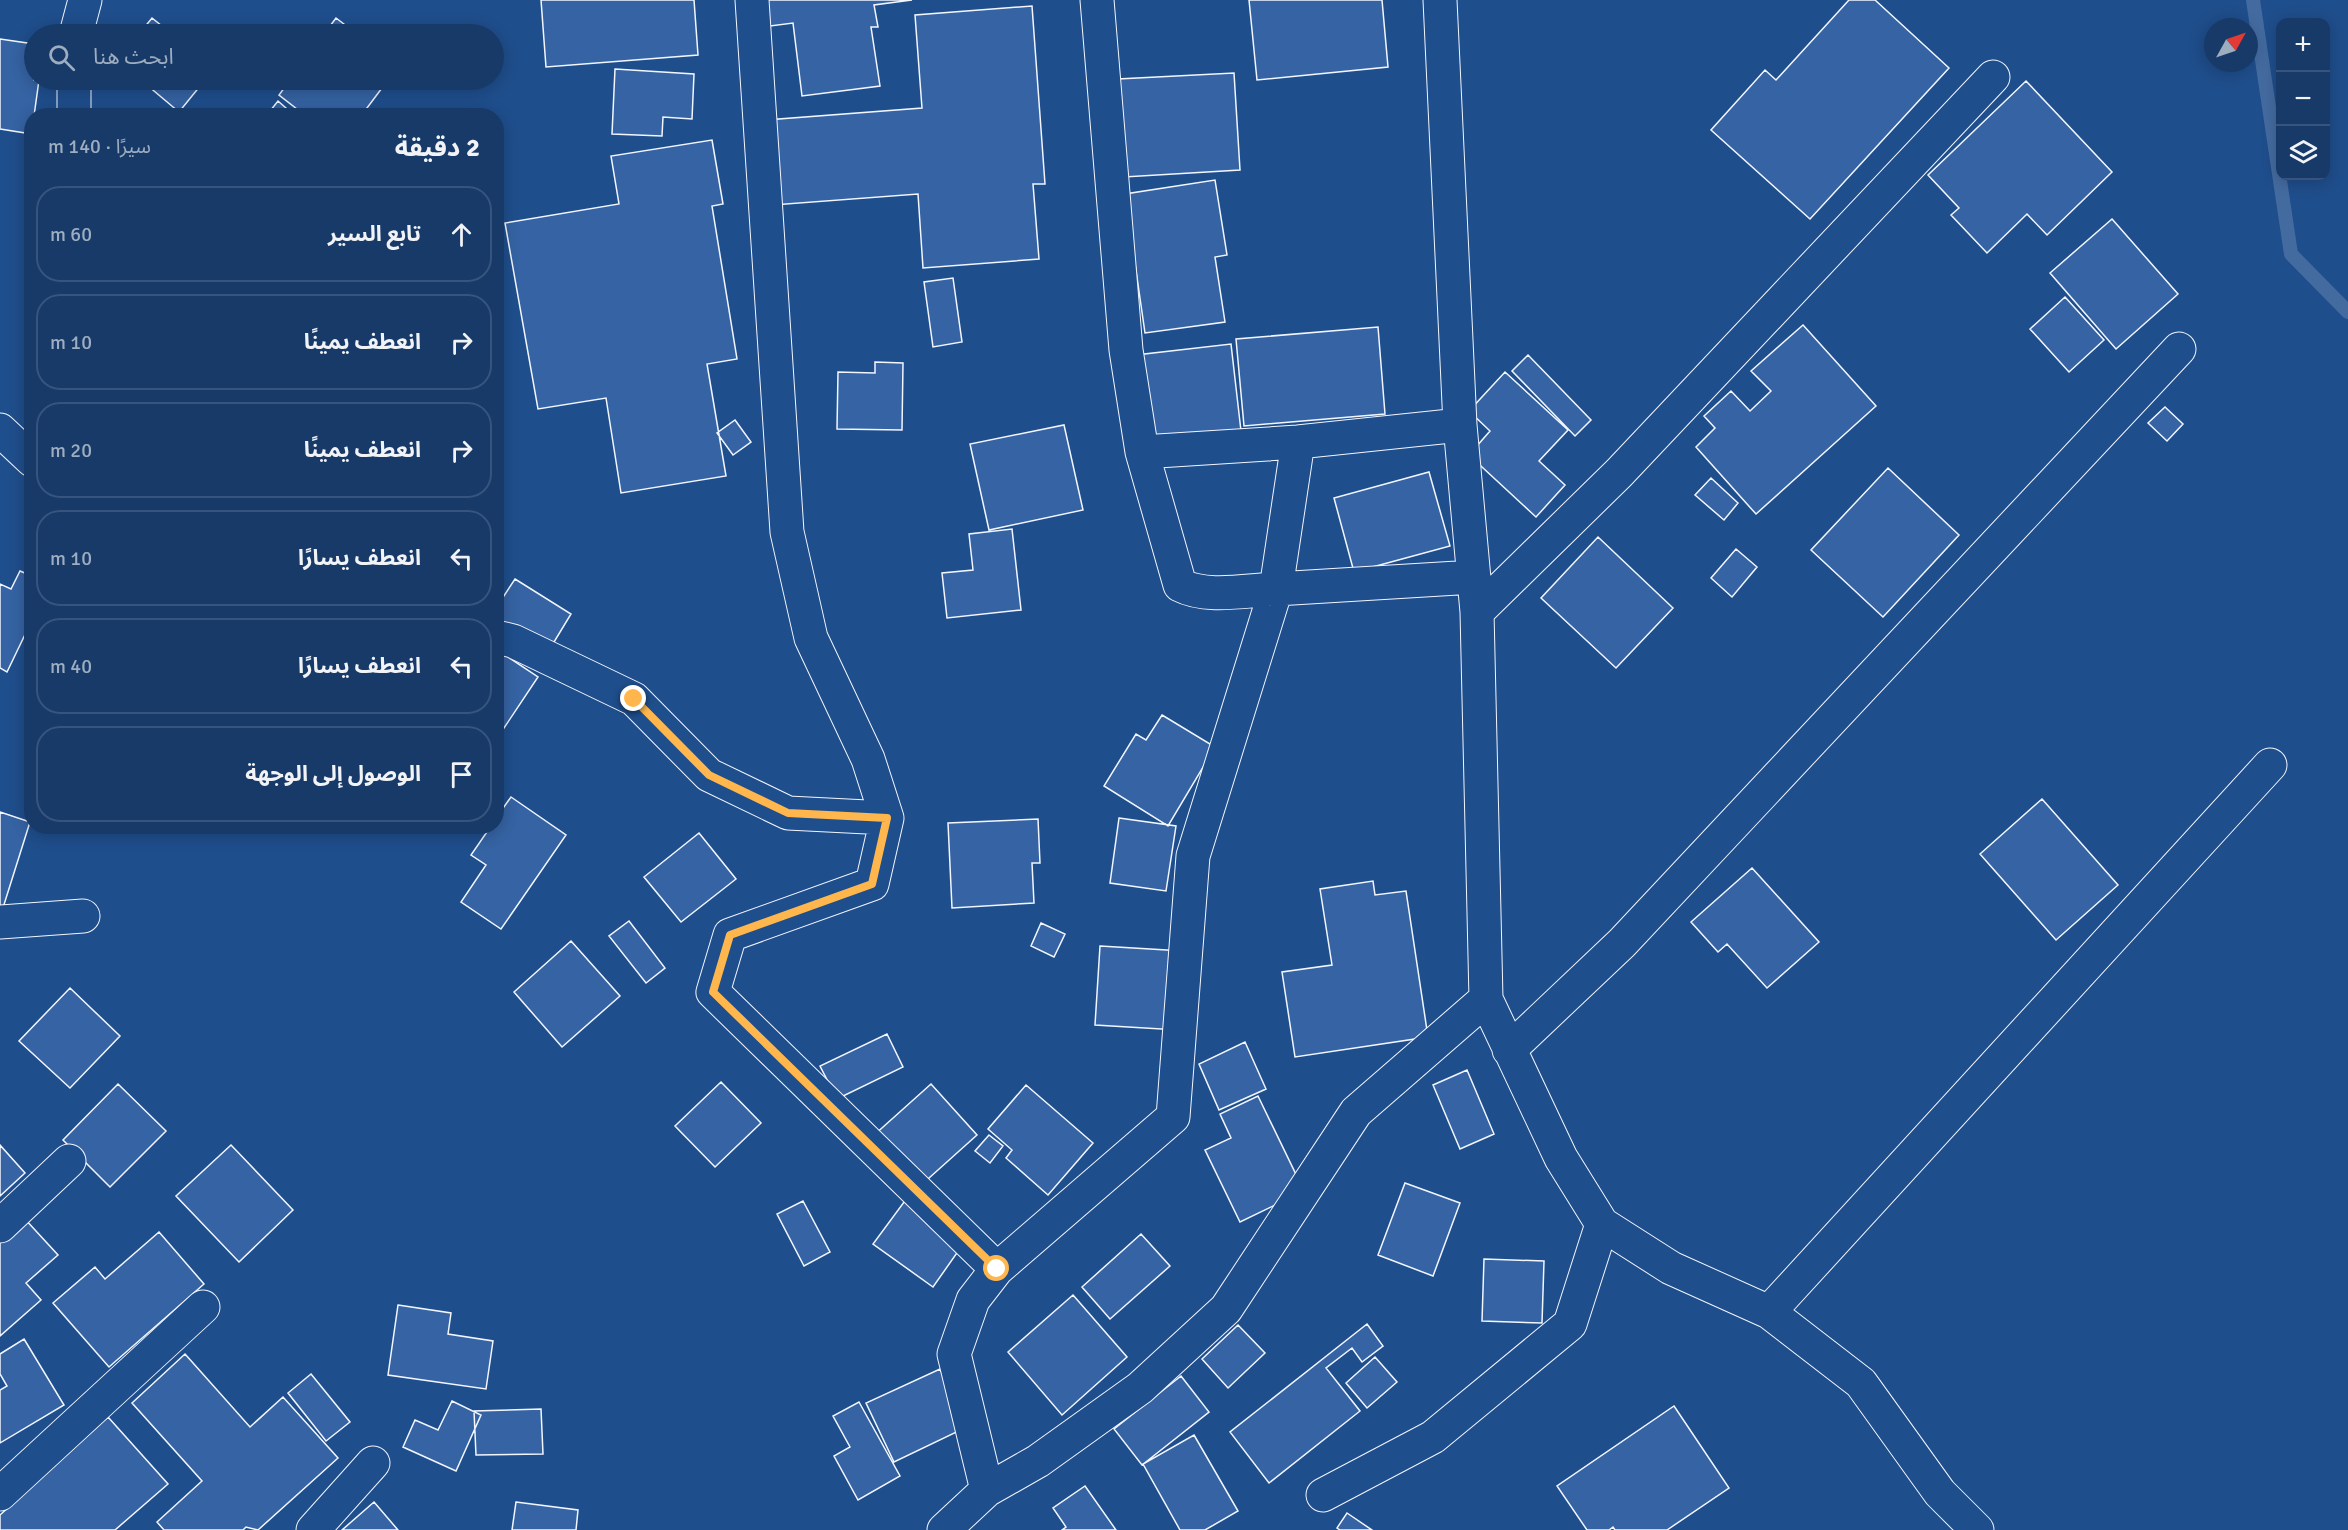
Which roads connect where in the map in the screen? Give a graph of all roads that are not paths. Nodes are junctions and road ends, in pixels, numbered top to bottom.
1 (85, 0) edge
2 (752, 0) edge
3 (1097, 0) edge
4 (1440, 0) edge
5 (79, 24) edge
6 (1993, 77) dead end
7 (74, 90) edge
8 (74, 108) edge
9 (2179, 350) dead end
10 (1460, 425) junction
11 (0, 430) edge
12 (1298, 442) junction
13 (24, 452) edge
14 (1142, 452) junction
15 (1474, 577) junction
16 (1276, 589) junction
17 (1477, 612) junction
18 (504, 638) edge
19 (2270, 765) dead end
20 (887, 818) junction
21 (83, 916) dead end
22 (0, 922) edge
23 (1486, 999) junction
24 (1509, 1050) junction
25 (69, 1161) dead end
26 (1602, 1224) junction
27 (0, 1226) edge
28 (997, 1269) junction
29 (203, 1307) dead end
30 (1769, 1312) junction
31 (373, 1463) dead end
32 (987, 1490) junction
33 (0, 1494) edge
34 (1323, 1495) dead end
35 (313, 1530) edge
36 (944, 1530) edge
37 (1977, 1530) edge

1 - 5 street
2 - 20 street
3 - 14 street
4 - 10 street
6 - 17 street
7 - 8 street
9 - 24 street
10 - 12 street
10 - 15 street
11 - 13 street
12 - 14 street
12 - 16 street
14 - 16 street
15 - 16 street
15 - 17 street
16 - 28 street
17 - 23 street
18 - 20 street
19 - 30 street
20 - 28 street
21 - 22 street
23 - 24 street
23 - 32 street
24 - 26 street
25 - 27 street
26 - 30 street
26 - 34 street
28 - 32 street
29 - 33 street
30 - 37 street
31 - 35 street
32 - 36 street

